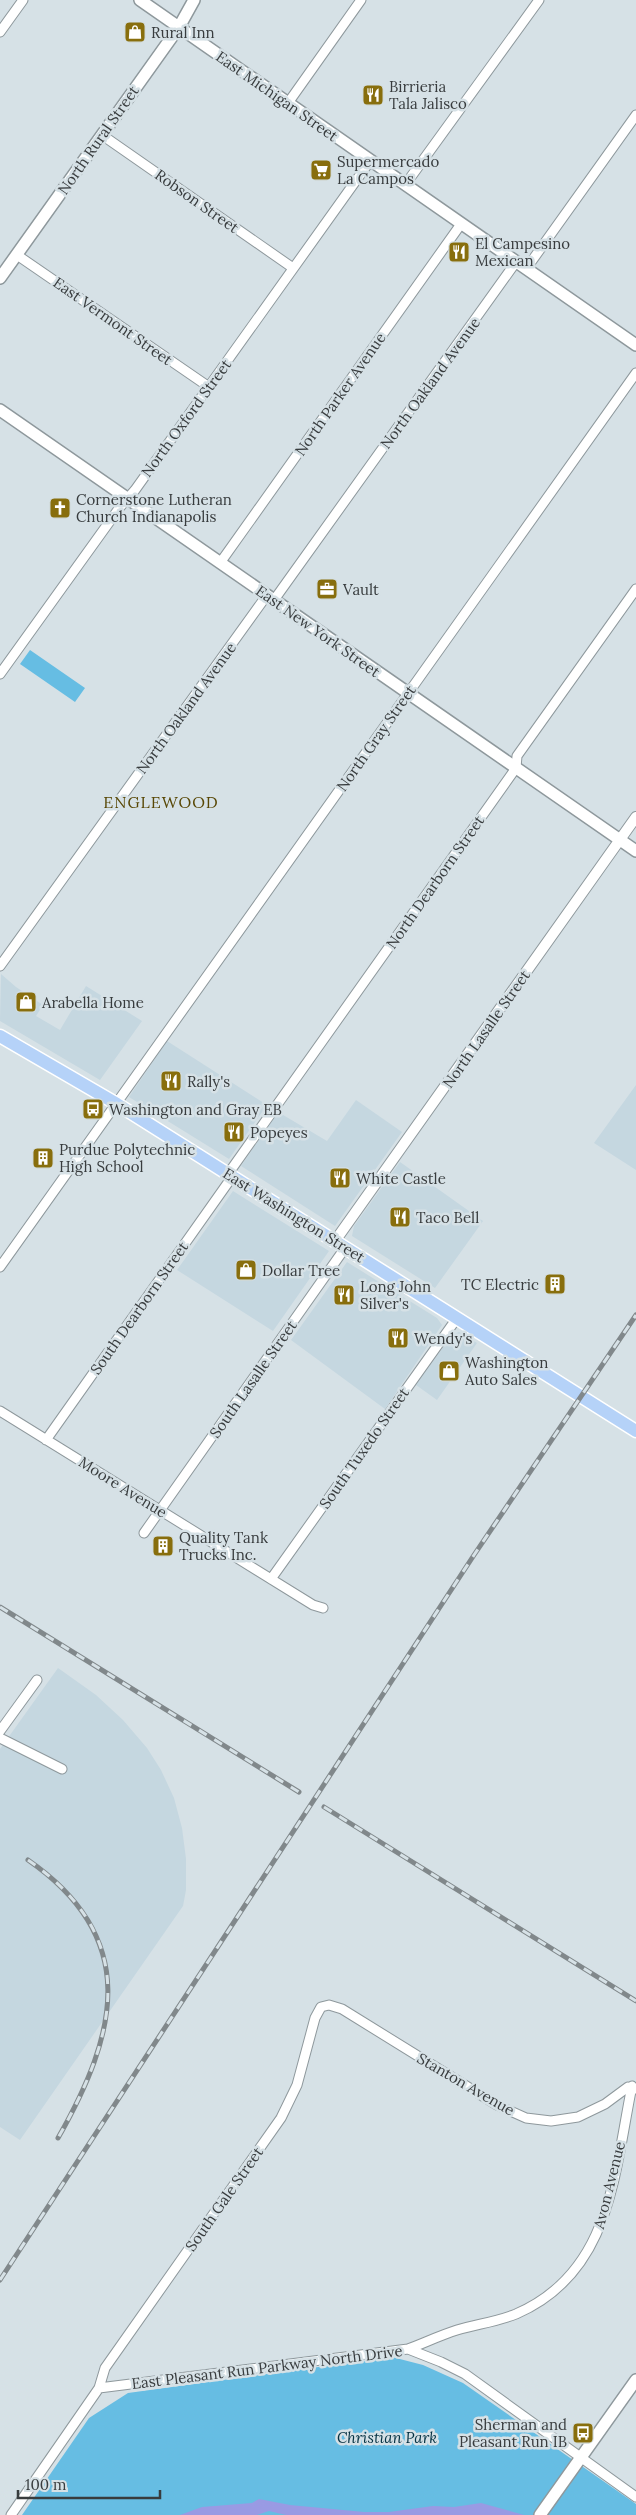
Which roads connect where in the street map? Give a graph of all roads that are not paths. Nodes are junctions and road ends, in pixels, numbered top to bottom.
1 (23, 0) edge
2 (140, 0) edge
3 (194, 0) edge
4 (362, 0) edge
5 (539, 0) edge
6 (179, 27) junction
7 (0, 32) edge
8 (288, 103) junction
9 (636, 115) edge
10 (102, 135) junction
11 (370, 161) junction
12 (405, 185) junction
13 (461, 224) junction
14 (17, 255) junction
15 (521, 266) junction
16 (293, 268) junction
17 (0, 278) edge
18 (636, 346) edge
19 (636, 373) edge
20 (209, 387) junction
21 (0, 410) edge
22 (127, 499) junction
23 (220, 563) junction
24 (636, 589) edge
25 (271, 598) junction
26 (0, 674) edge
27 (408, 693) junction
28 (516, 768) junction
29 (636, 817) edge
30 (620, 840) junction
31 (636, 851) edge
32 (0, 966) edge
33 (0, 1036) edge
34 (116, 1104) junction
35 (230, 1175) junction
36 (340, 1244) junction
37 (0, 1267) edge
38 (457, 1318) junction
39 (0, 1412) edge
40 (636, 1430) edge
41 (46, 1440) junction
42 (160, 1510) junction
43 (144, 1533) dead end
44 (271, 1579) junction
45 (323, 1608) dead end
46 (37, 1680) dead end
47 (0, 1731) edge
48 (0, 1738) edge
49 (62, 1769) dead end
50 (329, 2006) joint
51 (634, 2087) edge
52 (408, 2349) junction
53 (636, 2380) edge
54 (99, 2388) junction
55 (580, 2458) junction
56 (636, 2497) edge
57 (11, 2515) edge
58 (540, 2515) edge

1 - 7 street
2 - 6 main road, East Michigan Street
3 - 6 main road, North Rural Street
4 - 8 street
5 - 12 street
6 - 8 main road, East Michigan Street
6 - 10 main road, North Rural Street
8 - 11 main road, East Michigan Street
9 - 15 street, North Oakland Avenue
10 - 14 main road, North Rural Street
10 - 16 street, Robson Street
11 - 12 main road, East Michigan Street
11 - 16 street, North Oxford Street
12 - 13 main road, East Michigan Street
13 - 15 main road, East Michigan Street
13 - 23 street, North Parker Avenue
14 - 17 main road, North Rural Street
14 - 20 street, East Vermont Street
15 - 18 main road, East Michigan Street
15 - 25 street, North Oakland Avenue
16 - 20 street, North Oxford Street
19 - 27 street, North Gray Street
20 - 22 street, North Oxford Street
21 - 22 main road, East New York Street
22 - 23 main road, East New York Street
22 - 26 street, North Oxford Street
23 - 25 main road, East New York Street
24 - 28 street, North Dearborn Street
25 - 27 main road, East New York Street
25 - 32 street, North Oakland Avenue
27 - 28 main road, East New York Street
27 - 34 street, North Gray Street
28 - 30 main road, East New York Street
28 - 35 street, North Dearborn Street
29 - 30 street, North Lasalle Street
30 - 31 main road, East New York Street
30 - 36 street, North Lasalle Street
33 - 34 main road, East Washington Street
34 - 35 main road, East Washington Street
34 - 37 street, North Gray Street
35 - 36 main road, East Washington Street
35 - 41 street, South Dearborn Street
36 - 38 main road, East Washington Street
36 - 42 street, South Lasalle Street
38 - 40 main road, East Washington Street
38 - 44 street, South Tuxedo Street
39 - 41 street, Moore Avenue
41 - 42 street, Moore Avenue
42 - 43 street, South Lasalle Street
42 - 44 street, Moore Avenue
44 - 45 street, Moore Avenue
46 - 47 street
48 - 49 street
50 - 51 street, Stanton Avenue
50 - 54 street, South Gale Street
51 - 52 street, Avon Avenue
52 - 54 street, East Pleasant Run Parkway North Drive
52 - 55 street, East Pleasant Run Parkway North Drive
53 - 55 main road
54 - 57 street
55 - 56 street, East Pleasant Run Parkway North Drive
55 - 58 main road

